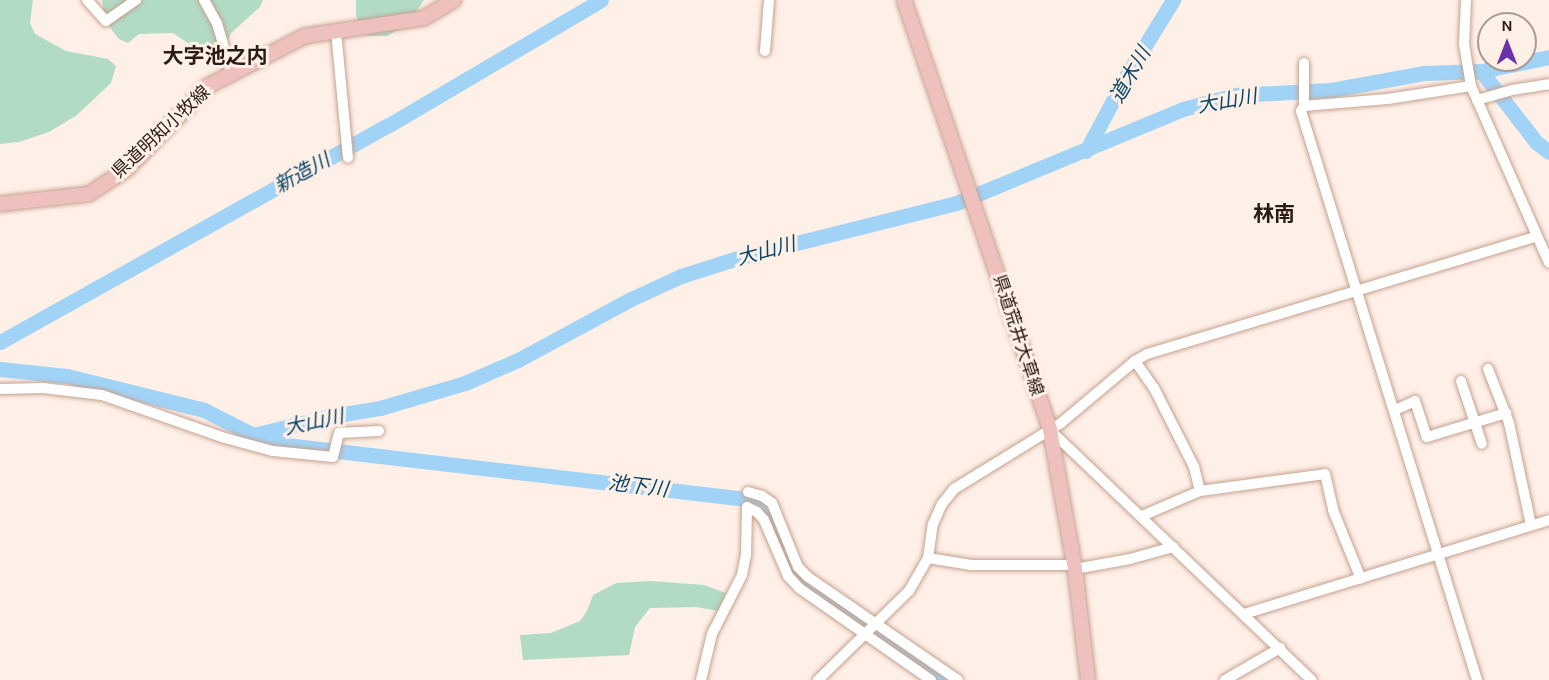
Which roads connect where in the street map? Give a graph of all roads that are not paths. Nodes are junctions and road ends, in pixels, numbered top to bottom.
1 (87, 0) edge
2 (136, 0) edge
3 (204, 0) edge
4 (454, 0) edge
5 (769, 0) edge
6 (904, 0) edge
7 (1466, 0) edge
8 (336, 31) junction
9 (765, 51) dead end
10 (1304, 63) dead end
11 (231, 72) junction
12 (1549, 84) edge
13 (1471, 86) junction
14 (1477, 100) junction
15 (1304, 104) junction
16 (348, 157) dead end
17 (0, 204) edge
18 (1537, 236) junction
19 (1549, 264) edge
20 (1357, 291) junction
21 (1135, 361) junction
22 (1488, 369) dead end
23 (1461, 381) dead end
24 (0, 389) edge
25 (1395, 410) junction
26 (1506, 413) junction
27 (1476, 421) junction
28 (1050, 430) junction
29 (379, 431) dead end
30 (1482, 444) dead end
31 (1200, 491) junction
32 (748, 492) dead end
33 (1142, 516) junction
34 (1549, 520) edge
35 (1531, 525) junction
36 (1173, 547) junction
37 (1439, 554) junction
38 (928, 558) junction
39 (1075, 567) junction
40 (1361, 579) junction
41 (1244, 614) junction
42 (875, 623) junction
43 (864, 635) junction
44 (1280, 648) junction
45 (701, 680) edge
46 (818, 680) edge
47 (931, 680) edge
48 (958, 680) edge
49 (1088, 680) edge
50 (1225, 680) edge
51 (1312, 680) edge
52 (1477, 680) edge

1 - 2 street
3 - 11 street
4 - 8 main road, 県道明知小牧線
5 - 9 street
6 - 28 main road, 県道荒井大草線
7 - 13 street
8 - 11 main road, 県道明知小牧線
8 - 16 street
10 - 15 street
11 - 17 main road, 県道明知小牧線
12 - 14 street
13 - 14 street
13 - 15 street
14 - 18 street
15 - 20 street
18 - 19 street
18 - 20 street
20 - 21 street
20 - 25 street
21 - 28 street
21 - 31 street
22 - 26 street
23 - 27 street
24 - 29 street
25 - 27 street
25 - 37 street
26 - 27 street
26 - 35 street
27 - 30 street
28 - 33 street
28 - 38 street
28 - 39 main road, 県道荒井大草線
31 - 33 street
31 - 40 street
32 - 42 street
33 - 36 street
34 - 35 street
35 - 37 street
36 - 39 street
36 - 41 street
37 - 40 street
37 - 52 street
38 - 39 street
38 - 42 street
39 - 49 main road, 県道荒井大草線
40 - 41 street
41 - 44 street
42 - 43 street
42 - 48 street
43 - 45 street
43 - 46 street
43 - 47 street
44 - 50 street
44 - 51 street

